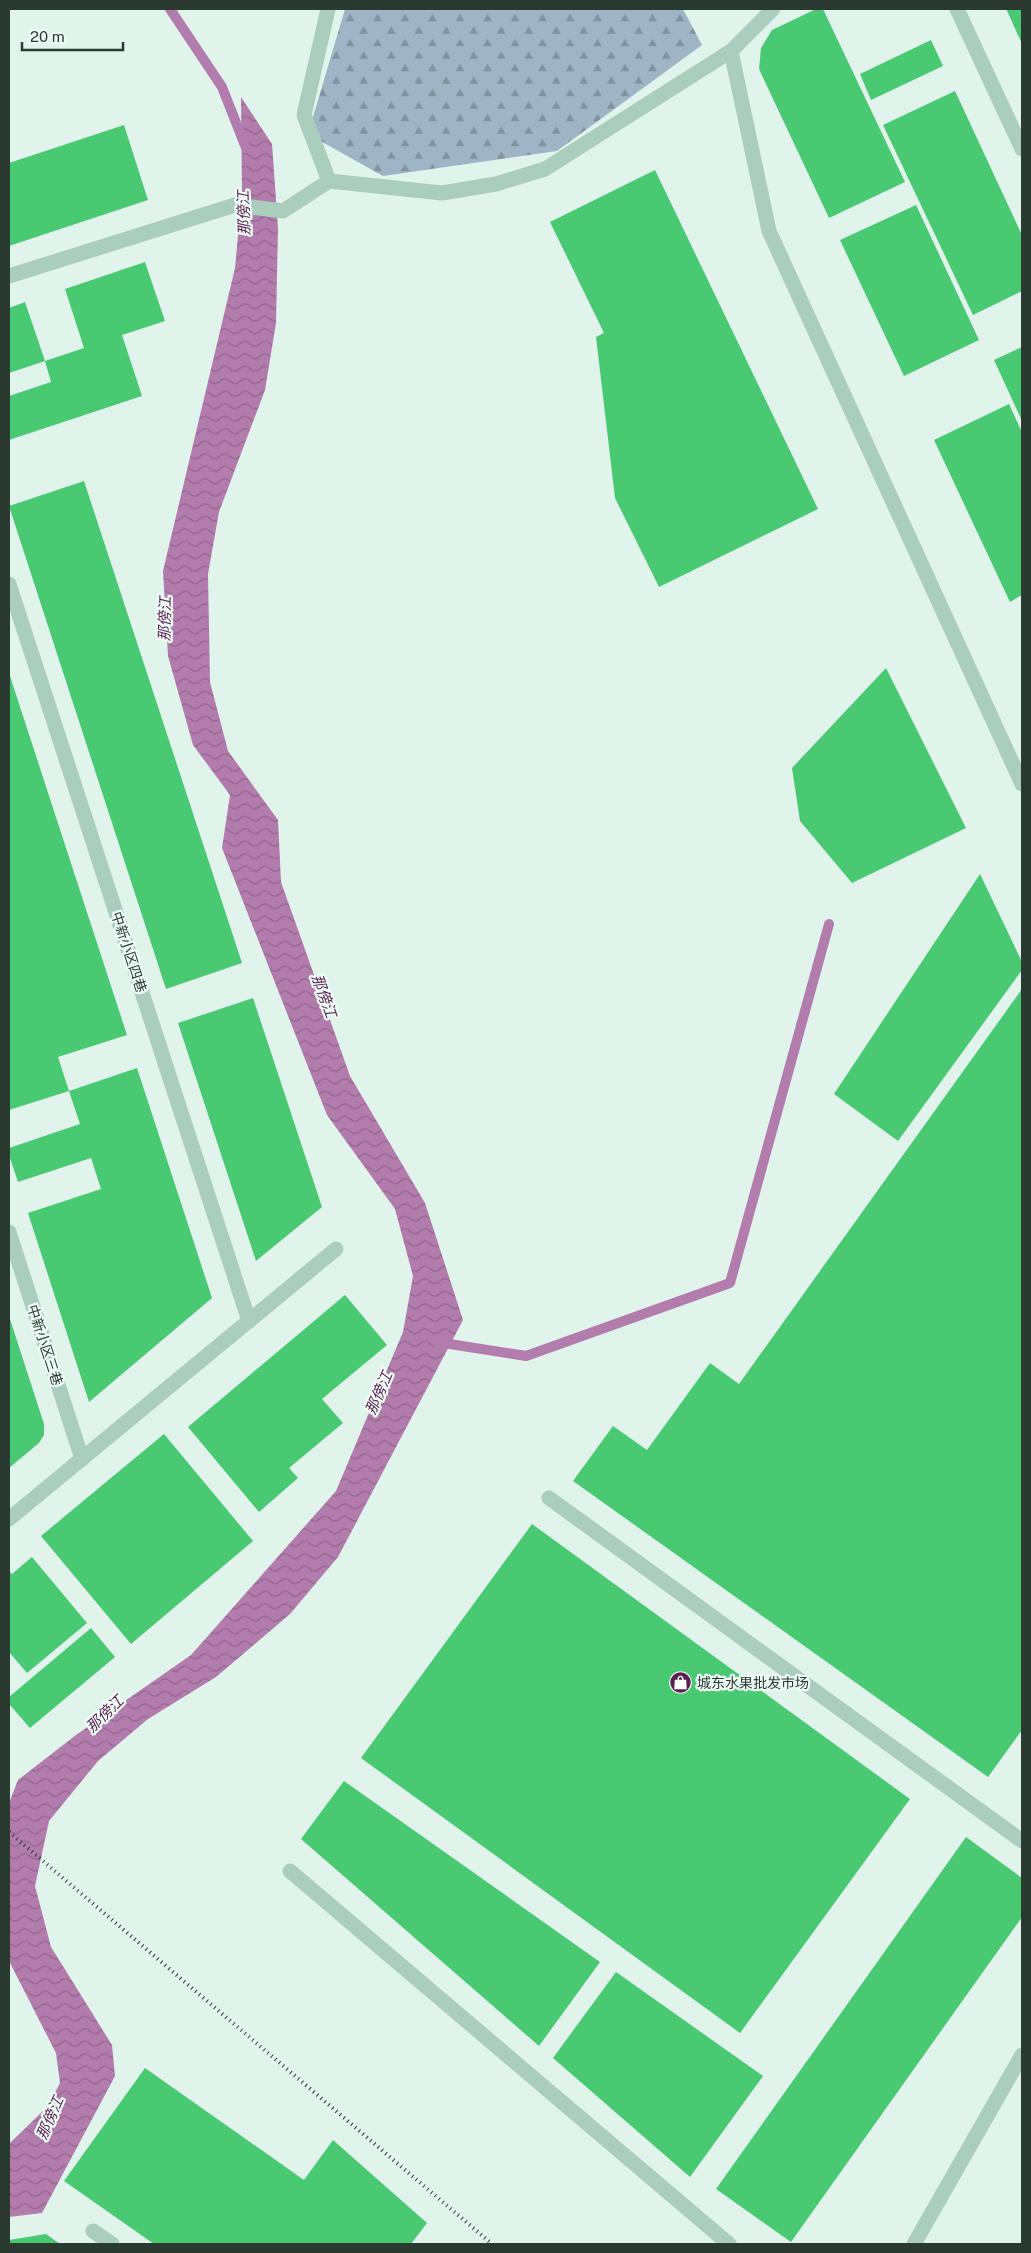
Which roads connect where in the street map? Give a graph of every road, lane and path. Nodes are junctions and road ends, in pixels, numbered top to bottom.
1 (328, 9) edge
2 (773, 9) edge
3 (957, 9) edge
4 (730, 51) junction
5 (1022, 149) edge
6 (329, 181) junction
7 (9, 276) edge
8 (9, 584) edge
9 (1022, 784) edge
10 (9, 1232) edge
11 (336, 1249) dead end
12 (249, 1321) junction
13 (82, 1459) junction
14 (549, 1498) dead end
15 (9, 1519) edge
16 (1022, 1841) edge
17 (290, 1871) dead end
18 (1022, 2055) edge
19 (93, 2231) dead end
20 (112, 2244) edge
21 (729, 2244) edge
22 (914, 2244) edge

1 - 6 street
2 - 4 street
3 - 5 street
4 - 6 street
4 - 9 street
6 - 7 street
8 - 12 street, 中新小区四巷
10 - 13 street, 中新小区三巷
11 - 12 street
12 - 13 street
13 - 15 street
14 - 16 street
17 - 21 street
18 - 22 street
19 - 20 street

